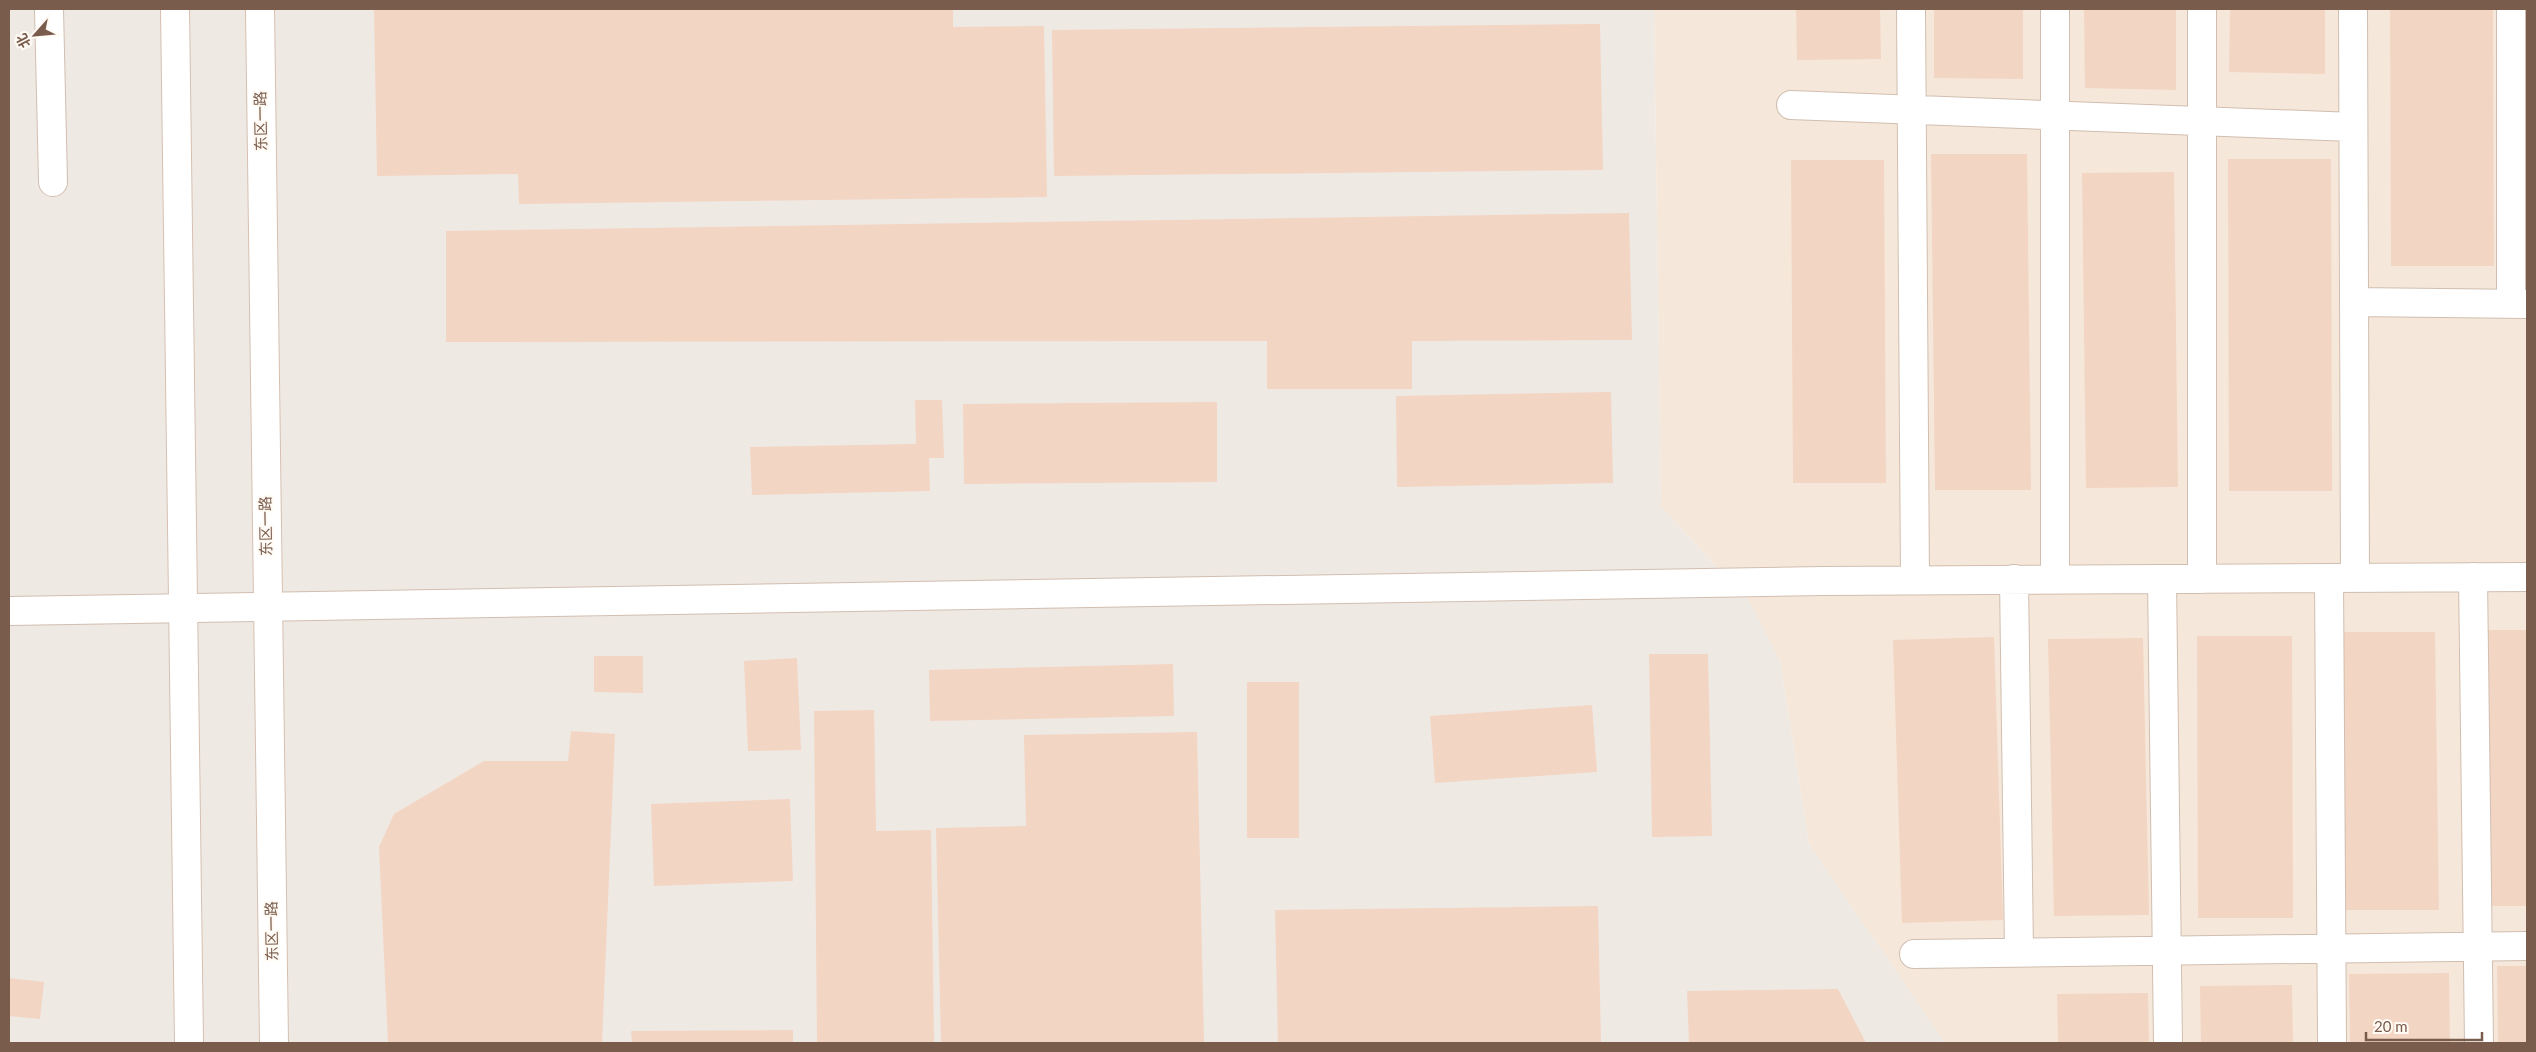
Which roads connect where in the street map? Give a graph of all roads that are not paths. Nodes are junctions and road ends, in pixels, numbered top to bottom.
1 (49, 9) edge
2 (175, 9) edge
3 (260, 9) edge
4 (1911, 9) edge
5 (2054, 9) edge
6 (2202, 9) edge
7 (2353, 9) edge
8 (2511, 9) edge
9 (1791, 105) dead end
10 (1912, 109) junction
11 (2054, 115) junction
12 (2202, 121) junction
13 (2353, 127) junction
14 (53, 182) dead end
15 (2354, 302) junction
16 (2519, 304) edge
17 (2473, 577) junction
18 (2527, 577) edge
19 (2342, 578) junction
20 (2014, 579) junction
21 (2055, 579) junction
22 (2162, 579) junction
23 (2202, 579) junction
24 (1916, 580) junction
25 (267, 607) junction
26 (184, 608) junction
27 (9, 611) edge
28 (2478, 946) junction
29 (2527, 946) edge
30 (2331, 948) junction
31 (2166, 950) junction
32 (2019, 952) junction
33 (1914, 954) dead end
34 (189, 1043) edge
35 (274, 1043) edge
36 (2168, 1043) edge
37 (2332, 1043) edge
38 (2479, 1043) edge

1 - 14 street
2 - 26 street
3 - 25 street, 东区一路
4 - 10 street
5 - 11 street
6 - 12 street
7 - 13 street
8 - 16 street
9 - 10 street
10 - 11 street
10 - 24 street
11 - 12 street
11 - 21 street
12 - 13 street
12 - 23 street
13 - 15 street
15 - 16 street
15 - 19 street
17 - 18 street
17 - 19 street
17 - 28 street
19 - 23 street
19 - 30 street
20 - 21 street
20 - 24 street
20 - 32 street
21 - 22 street
22 - 23 street
22 - 31 street
24 - 25 street
25 - 26 street
25 - 35 street, 东区一路
26 - 27 street
26 - 34 street
28 - 29 street
28 - 30 street
28 - 38 street
30 - 31 street
30 - 37 street
31 - 32 street
31 - 36 street
32 - 33 street

